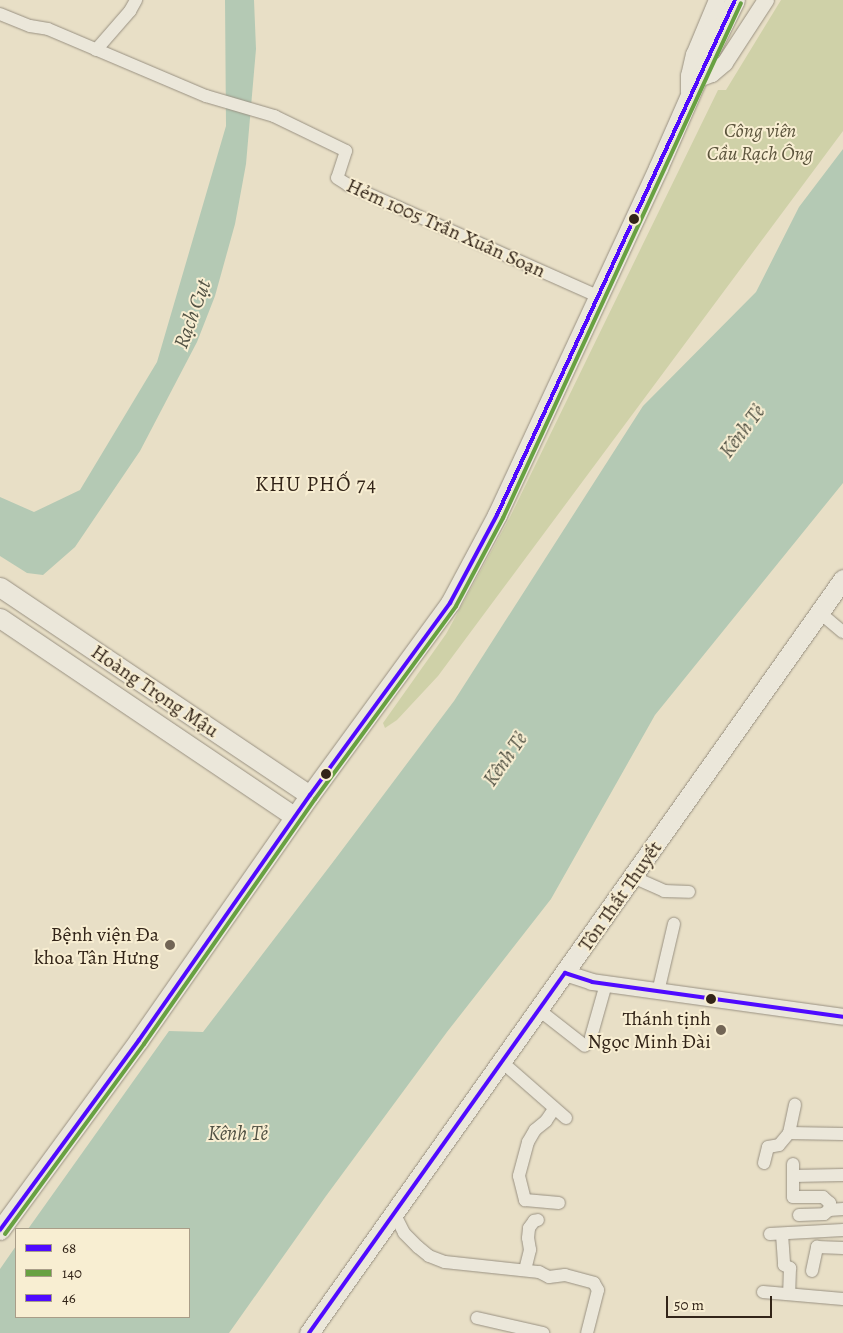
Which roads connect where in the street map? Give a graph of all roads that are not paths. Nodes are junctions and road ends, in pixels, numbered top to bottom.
1 (136, 0) edge
2 (717, 0) edge
3 (735, 0) edge
4 (766, 0) edge
5 (0, 14) edge
6 (96, 50) junction
7 (693, 88) junction
8 (599, 297) junction
9 (843, 579) edge
10 (0, 587) edge
11 (819, 612) junction
12 (0, 618) edge
13 (65, 631) junction
14 (843, 632) edge
15 (51, 652) junction
16 (310, 795) junction
17 (294, 816) junction
18 (633, 877) junction
19 (689, 892) dead end
20 (674, 924) dead end
21 (566, 973) junction
22 (606, 984) junction
23 (658, 992) junction
24 (539, 1010) junction
25 (843, 1017) edge
26 (502, 1062) junction
27 (795, 1105) dead end
28 (554, 1109) junction
29 (566, 1118) dead end
30 (789, 1133) junction
31 (843, 1134) edge
32 (764, 1163) dead end
33 (843, 1175) edge
34 (558, 1203) dead end
35 (843, 1209) edge
36 (829, 1210) junction
37 (394, 1213) junction
38 (798, 1215) dead end
39 (538, 1220) dead end
40 (0, 1230) edge
41 (843, 1230) edge
42 (843, 1248) edge
43 (525, 1270) junction
44 (812, 1271) dead end
45 (763, 1292) dead end
46 (789, 1294) junction
47 (843, 1299) edge
48 (477, 1318) dead end
49 (309, 1333) edge
50 (543, 1333) edge
51 (587, 1333) edge

1 - 6 street
2 - 7 street
3 - 7 main road
4 - 7 street
5 - 6 street
6 - 8 street, Hẻm 1005 Trần Xuân Soạn
7 - 8 main road
8 - 16 main road
9 - 11 main road, Tôn Thất Thuyết
10 - 13 main road, Hoàng Trọng Mậu
11 - 14 street
11 - 18 main road, Tôn Thất Thuyết
12 - 15 main road, Hoàng Trọng Mậu
13 - 15 main road
13 - 16 main road, Hoàng Trọng Mậu
15 - 17 main road, Hoàng Trọng Mậu
16 - 17 main road
17 - 40 main road
18 - 19 street
18 - 21 main road, Tôn Thất Thuyết
20 - 23 street
21 - 22 street
21 - 24 main road, Tôn Thất Thuyết
22 - 23 street
22 - 24 street
23 - 25 street
24 - 26 main road, Tôn Thất Thuyết
26 - 28 street
26 - 37 main road, Tôn Thất Thuyết
27 - 30 street
28 - 29 street
28 - 34 street
30 - 31 street
30 - 32 street
33 - 36 street
35 - 36 street
36 - 38 street
37 - 43 street
37 - 49 main road, Tôn Thất Thuyết
39 - 43 street
41 - 46 street
42 - 44 street
43 - 51 street
45 - 46 street
46 - 47 street
48 - 50 street

